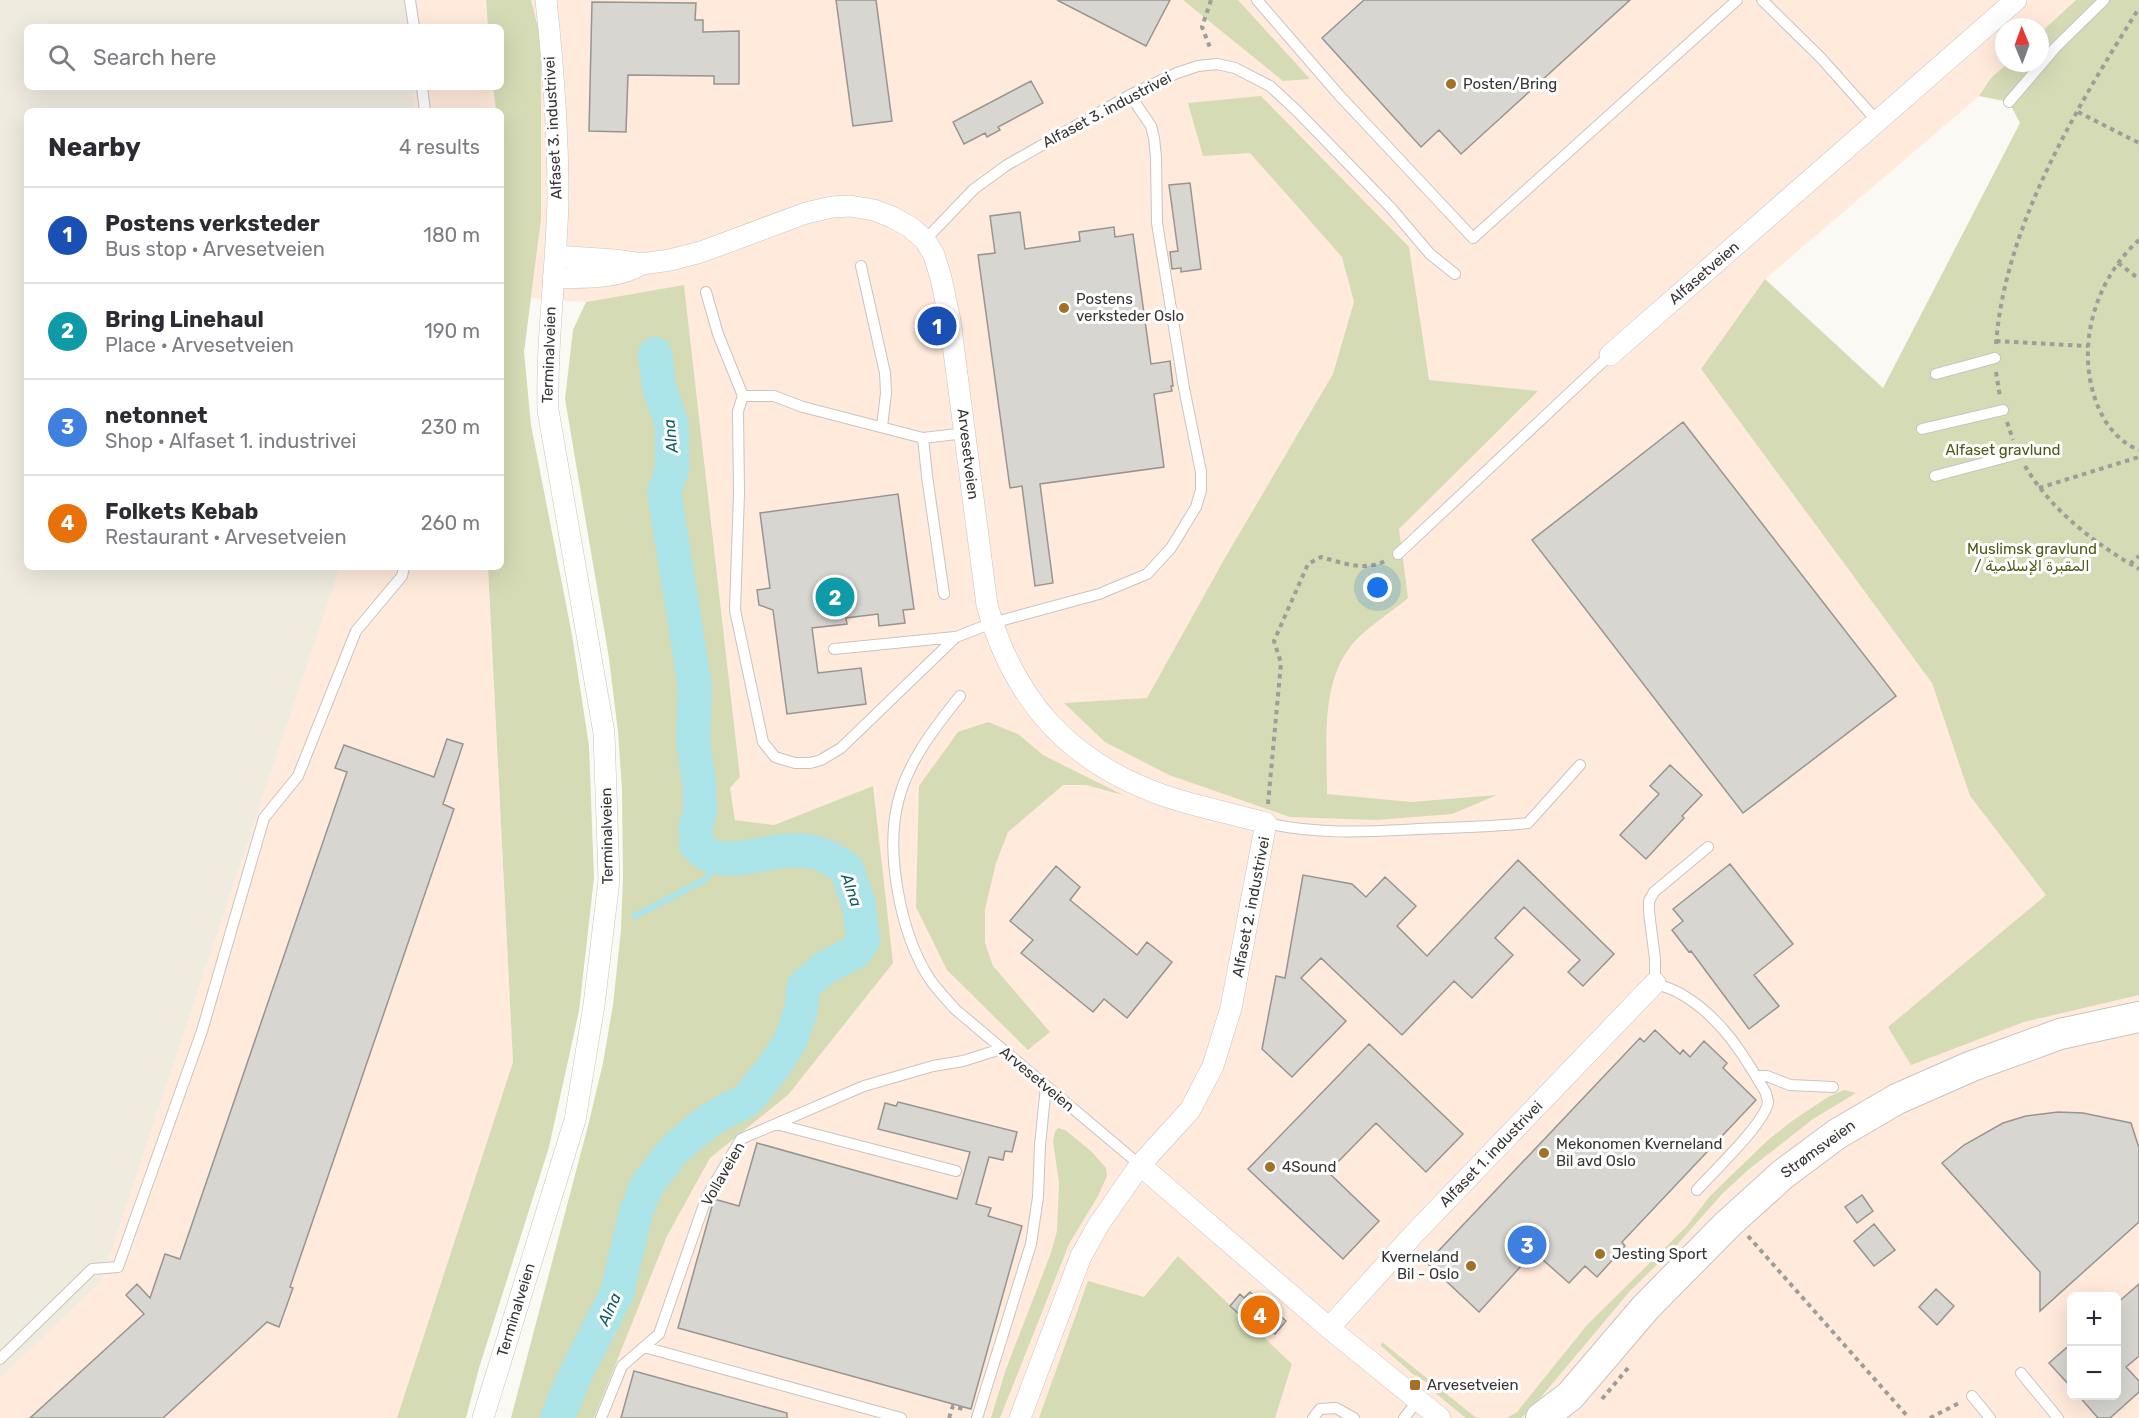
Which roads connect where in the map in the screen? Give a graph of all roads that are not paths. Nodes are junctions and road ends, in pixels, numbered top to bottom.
1 (410, 0) edge
2 (546, 0) edge
3 (1257, 0) edge
4 (1737, 0) edge
5 (1762, 0) edge
6 (2016, 0) edge
7 (2104, 0) edge
8 (414, 24) edge
9 (422, 90) edge
10 (1130, 95) junction
11 (2009, 102) dead end
12 (425, 108) edge
13 (1878, 122) junction
14 (925, 240) junction
15 (555, 256) junction
16 (642, 264) junction
17 (861, 266) dead end
18 (1455, 274) dead end
19 (553, 278) junction
20 (706, 292) dead end
21 (1610, 355) joint
22 (1995, 358) road end
23 (1936, 374) dead end
24 (743, 396) junction
25 (2003, 410) road end
26 (882, 427) junction
27 (1922, 429) dead end
28 (965, 433) junction
29 (923, 438) junction
30 (2018, 454) road end
31 (1935, 476) dead end
32 (1398, 554) dead end
33 (403, 570) edge
34 (944, 594) dead end
35 (992, 623) junction
36 (956, 637) junction
37 (834, 649) dead end
38 (1011, 669) joint
39 (960, 696) dead end
40 (1580, 765) dead end
41 (1266, 823) junction
42 (1708, 848) dead end
43 (1655, 983) junction
44 (2139, 1017) edge
45 (1001, 1049) junction
46 (1756, 1076) junction
47 (1046, 1086) junction
48 (1833, 1087) dead end
49 (776, 1124) junction
50 (1140, 1165) junction
51 (956, 1171) dead end
52 (1697, 1190) dead end
53 (1329, 1328) junction
54 (644, 1347) junction
55 (0, 1359) edge
56 (2021, 1373) dead end
57 (1972, 1396) road end
58 (1419, 1399) junction
59 (1576, 1407) edge
60 (974, 1415) edge
61 (483, 1418) edge
62 (601, 1418) edge
63 (901, 1418) edge
64 (1020, 1418) edge
65 (1314, 1418) edge
66 (1354, 1418) edge
67 (1404, 1418) edge
68 (1440, 1418) edge
69 (1541, 1418) edge
70 (1990, 1418) edge
71 (2058, 1418) edge

1 - 8 lane
2 - 15 street, Alfaset 3. industrivei
3 - 4 lane
5 - 13 lane
6 - 13 street, Alfasetveien
7 - 11 lane
9 - 12 lane
10 - 14 lane, Alfaset 3. industrivei
10 - 18 lane, Alfaset 3. industrivei
10 - 35 lane
13 - 21 street, Alfasetveien
14 - 16 street
14 - 28 street, Arvesetveien
15 - 16 street
15 - 19 street, Terminalveien
16 - 19 street
17 - 26 lane
19 - 61 street, Terminalveien
20 - 24 lane
21 - 32 lane, Alfasetveien
22 - 23 lane
24 - 26 lane
24 - 36 lane
25 - 27 lane
26 - 29 lane
28 - 29 lane
28 - 35 street, Arvesetveien
29 - 34 lane
30 - 31 lane
33 - 55 lane
35 - 36 lane
35 - 38 street, Arvesetveien
36 - 37 lane
38 - 41 street, Alfaset 2. industrivei
39 - 45 lane, Arvesetveien
40 - 41 lane
41 - 50 street, Alfaset 2. industrivei
42 - 43 lane
43 - 46 lane
43 - 53 street, Alfaset 1. industrivei
44 - 59 main road, Strømsveien
45 - 47 lane, Arvesetveien
45 - 49 lane, Vollaveien
46 - 48 lane
46 - 52 lane
47 - 50 lane, Arvesetveien
47 - 60 lane
49 - 51 lane
49 - 54 lane, Vollaveien
50 - 53 street, Arvesetveien
50 - 64 street
53 - 58 street, Arvesetveien
54 - 62 lane, Vollaveien
54 - 63 lane
56 - 71 lane
57 - 70 lane
58 - 67 lane
58 - 68 street, Arvesetveien
59 - 69 main road, Strømsveien
65 - 66 lane

